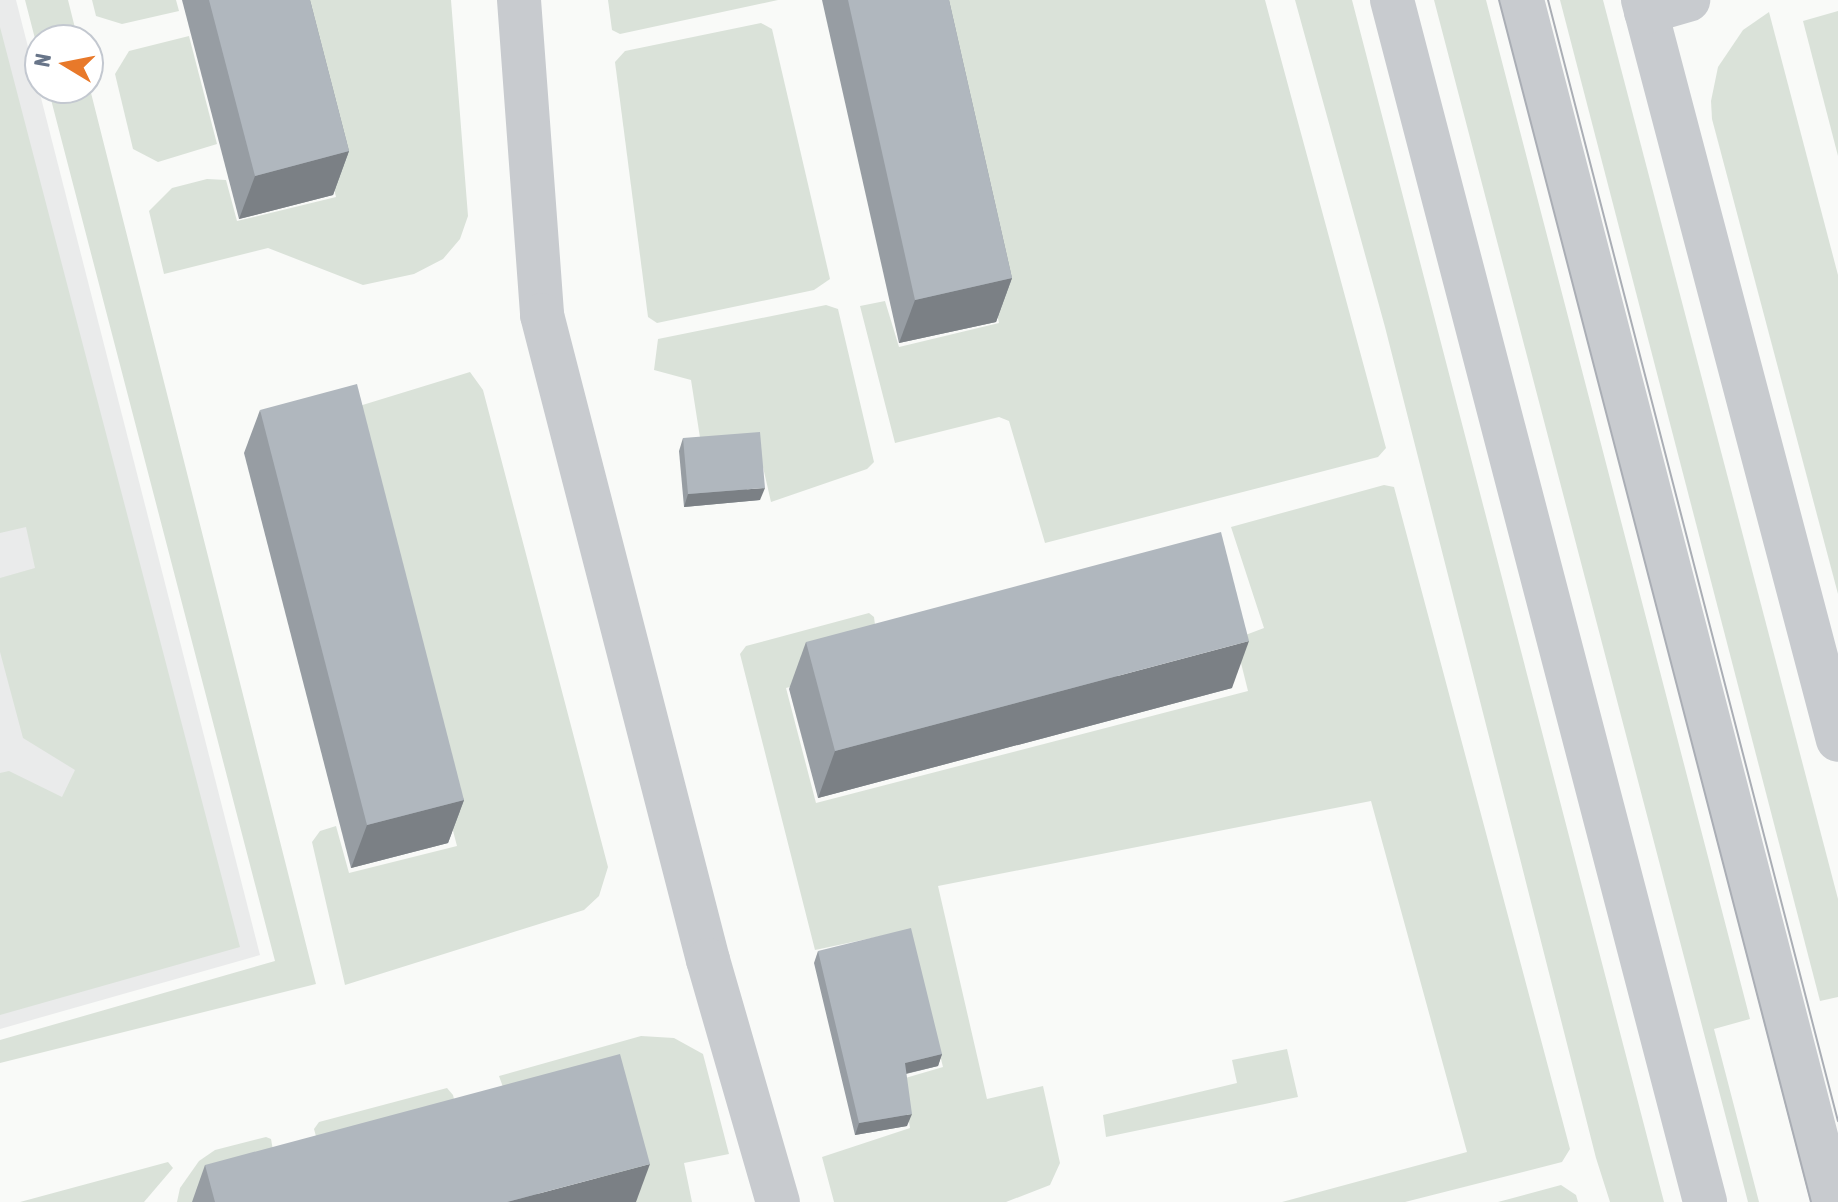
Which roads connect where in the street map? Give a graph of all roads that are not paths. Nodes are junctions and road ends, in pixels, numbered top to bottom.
1 (519, 0) edge
2 (1392, 0) edge
3 (1522, 0) edge
4 (1688, 0) edge
5 (1644, 6) edge
6 (1838, 740) edge
7 (778, 1202) edge
8 (1705, 1202) edge
9 (1833, 1202) edge

1 - 7 street
2 - 8 street
3 - 9 street
4 - 5 street
5 - 6 street

